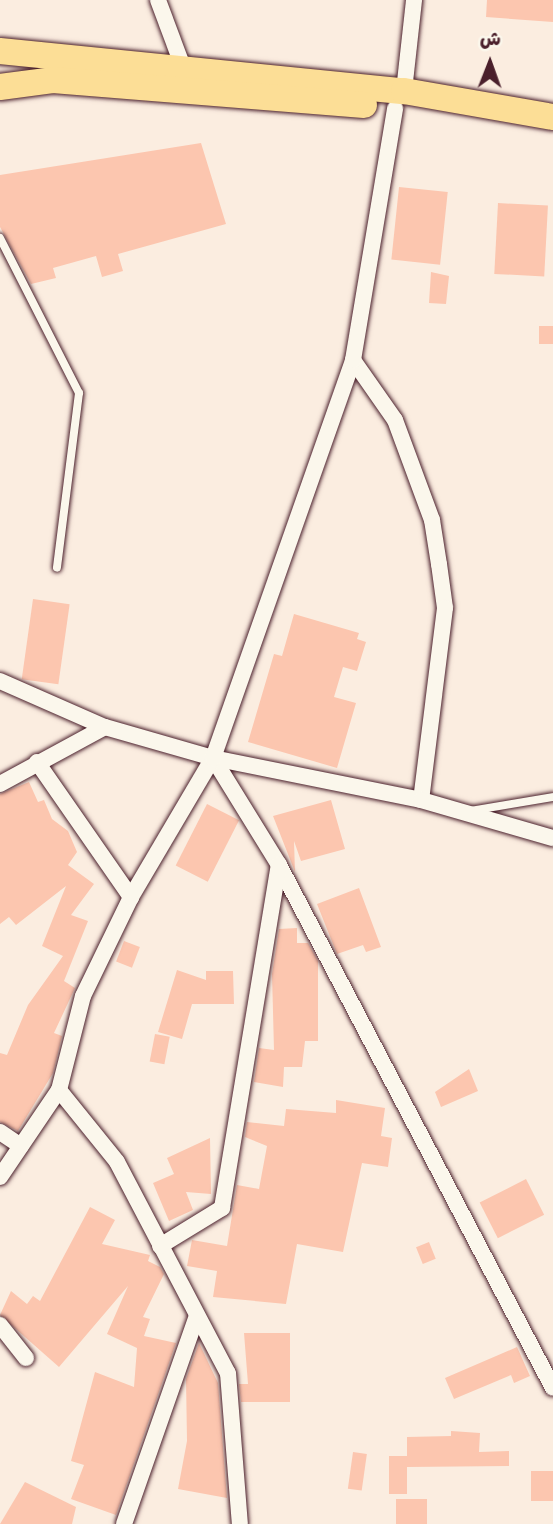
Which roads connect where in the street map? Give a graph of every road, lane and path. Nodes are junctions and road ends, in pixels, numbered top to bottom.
1 (158, 0) edge
2 (414, 0) edge
3 (0, 33) edge
4 (0, 51) edge
5 (64, 58) junction
6 (0, 62) edge
7 (184, 70) junction
8 (0, 75) edge
9 (0, 87) edge
10 (400, 99) junction
11 (553, 117) edge
12 (0, 238) edge
13 (353, 360) junction
14 (57, 568) dead end
15 (0, 681) edge
16 (106, 727) junction
17 (213, 758) junction
18 (37, 762) junction
19 (0, 784) edge
20 (553, 797) edge
21 (421, 800) junction
22 (456, 813) junction
23 (553, 838) edge
24 (279, 865) junction
25 (131, 897) junction
26 (59, 1090) junction
27 (0, 1132) edge
28 (21, 1146) junction
29 (0, 1177) edge
30 (160, 1246) junction
31 (197, 1316) junction
32 (0, 1325) edge
33 (26, 1358) dead end
34 (553, 1388) edge
35 (124, 1524) edge
36 (240, 1524) edge

1 - 7 street
2 - 10 street
3 - 5 main road
4 - 5 main road
5 - 7 main road
6 - 8 main road
7 - 10 main road
9 - 10 main road
10 - 11 main road
10 - 13 street
12 - 14 lane
13 - 17 street
13 - 21 street
15 - 16 street
16 - 17 street
16 - 18 street
17 - 21 street
17 - 24 street
17 - 25 street
18 - 19 street
18 - 25 street
20 - 22 lane
21 - 22 street
22 - 23 street
24 - 30 street
24 - 34 street
25 - 26 street
26 - 28 street
26 - 30 street
27 - 28 street
28 - 29 street
30 - 31 street
31 - 35 street
31 - 36 street
32 - 33 street

